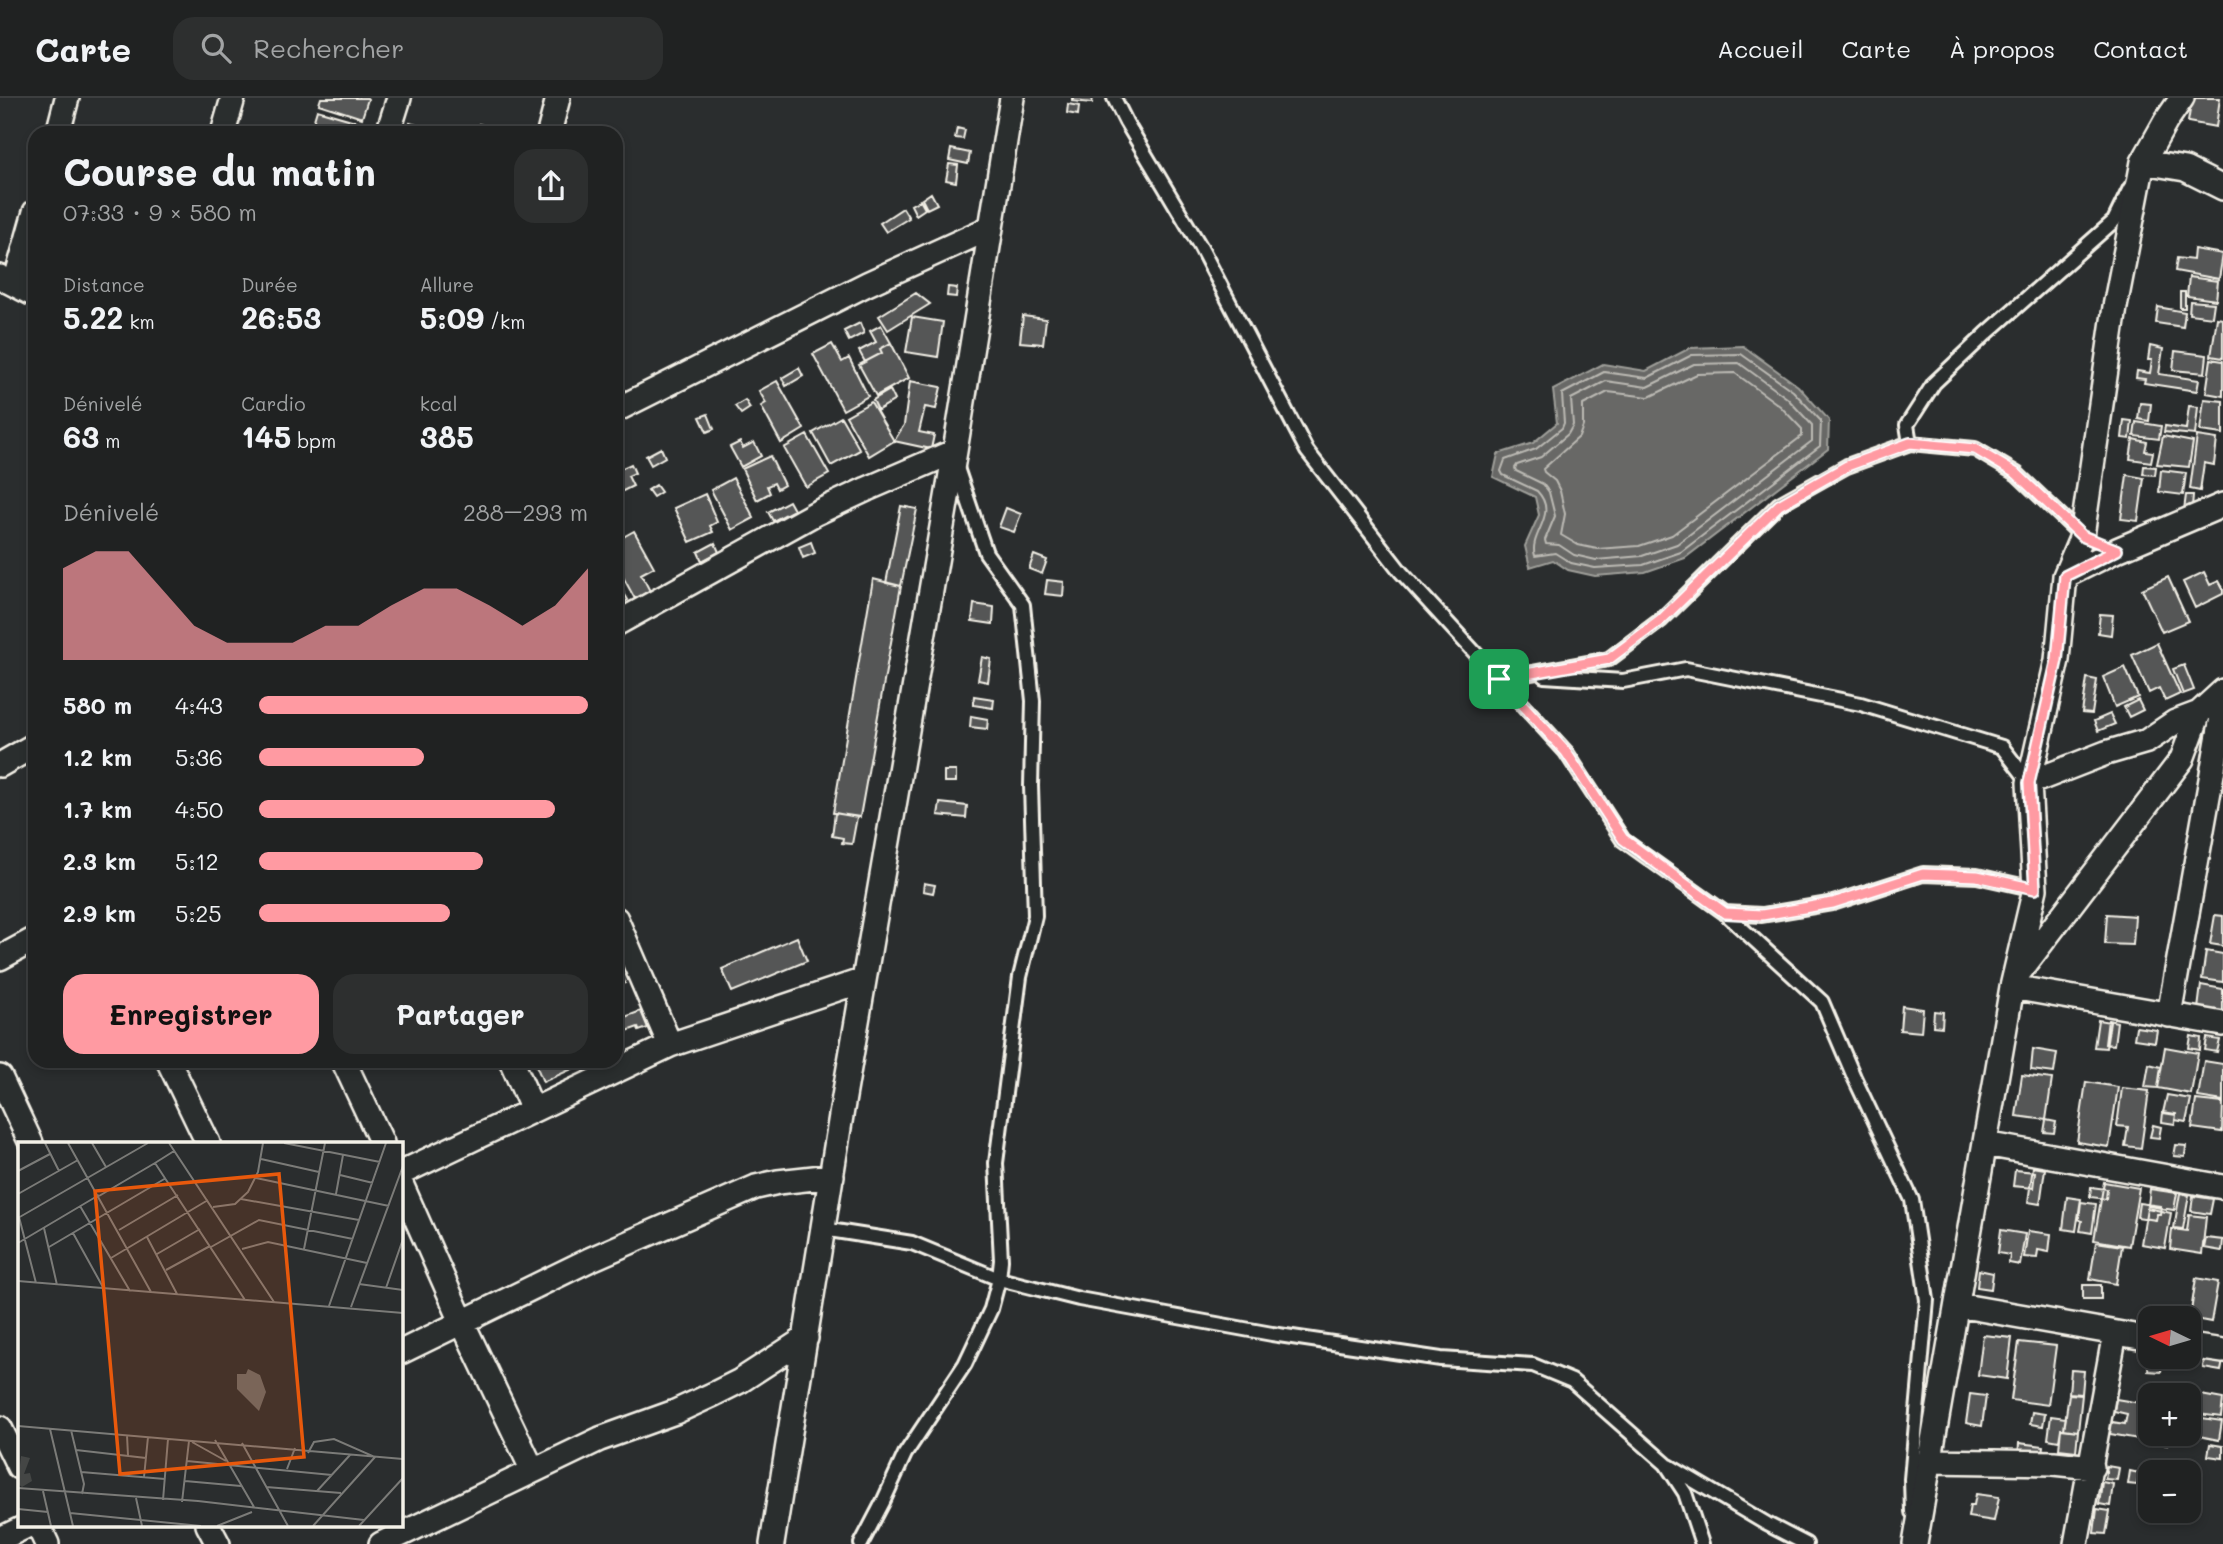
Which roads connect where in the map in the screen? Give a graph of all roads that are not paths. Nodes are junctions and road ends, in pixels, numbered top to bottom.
1 (68, 98) edge
2 (233, 98) edge
3 (400, 98) edge
4 (558, 98) edge
5 (1012, 98) edge
6 (1114, 98) edge
7 (2182, 98) edge
8 (60, 126) edge
9 (225, 126) edge
10 (390, 126) edge
11 (551, 126) edge
12 (2143, 162) junction
13 (2223, 188) edge
14 (990, 228) junction
15 (28, 240) edge
16 (17, 285) edge
17 (623, 406) edge
18 (1910, 443) junction
19 (955, 454) junction
20 (2223, 505) edge
21 (2082, 536) junction
22 (2117, 550) junction
23 (2065, 576) junction
24 (623, 620) edge
25 (1523, 674) junction
26 (1499, 679) junction
27 (2223, 691) edge
28 (2223, 712) edge
29 (2199, 713) junction
30 (28, 749) edge
31 (0, 765) edge
32 (2029, 783) junction
33 (2035, 889) junction
34 (1725, 913) junction
35 (623, 935) edge
36 (28, 943) edge
37 (0, 958) edge
38 (864, 980) junction
39 (2014, 982) junction
40 (2169, 1015) junction
41 (2223, 1024) edge
42 (670, 1045) junction
43 (623, 1067) edge
44 (172, 1068) edge
45 (347, 1068) edge
46 (515, 1068) edge
47 (622, 1068) edge
48 (0, 1077) edge
49 (533, 1110) junction
50 (31, 1142) edge
51 (208, 1142) edge
52 (382, 1142) edge
53 (1985, 1144) junction
54 (402, 1173) edge
55 (832, 1176) junction
56 (402, 1186) edge
57 (2223, 1186) edge
58 (824, 1229) junction
59 (999, 1279) junction
60 (1957, 1305) junction
61 (463, 1324) junction
62 (2115, 1333) junction
63 (2138, 1337) edge
64 (806, 1338) junction
65 (2202, 1348) edge
66 (2223, 1351) edge
67 (402, 1352) edge
68 (0, 1428) edge
69 (1929, 1461) junction
70 (1666, 1464) junction
71 (18, 1466) edge
72 (2092, 1467) junction
73 (533, 1471) junction
74 (27, 1526) edge
75 (38, 1526) edge
76 (209, 1526) edge
77 (0, 1539) edge
78 (771, 1543) edge
79 (47, 1544) edge
80 (218, 1544) edge
81 (381, 1544) edge
82 (861, 1544) edge
83 (1702, 1544) edge
84 (1806, 1544) edge
85 (1914, 1544) edge
86 (2076, 1544) edge

1 - 8 street
2 - 9 street
3 - 10 street
4 - 11 street
5 - 14 street
6 - 26 lane
7 - 12 street
12 - 13 street
12 - 18 lane
12 - 21 street
14 - 17 street
14 - 19 street
15 - 16 street
18 - 21 lane
18 - 25 lane
19 - 24 street
19 - 38 street
19 - 59 lane
20 - 22 street
21 - 22 street
21 - 23 street
22 - 23 street
23 - 32 street
25 - 26 lane
25 - 32 lane
26 - 34 lane
27 - 29 street
28 - 40 street
29 - 32 street
29 - 39 street
30 - 31 street
32 - 33 street
33 - 34 lane
33 - 39 street
34 - 85 lane
35 - 42 street
36 - 37 street
38 - 42 street
38 - 55 street
39 - 40 street
39 - 53 street
40 - 41 street
42 - 43 street
44 - 51 street
45 - 52 street
46 - 49 street
47 - 49 street
48 - 50 street
49 - 54 street
53 - 57 street
53 - 60 street
55 - 58 street
55 - 61 street
56 - 61 street
58 - 59 lane
58 - 64 street
59 - 70 lane
59 - 82 lane
60 - 62 street
60 - 69 street
61 - 67 street
61 - 73 street
62 - 63 street
62 - 72 street
64 - 73 street
64 - 78 street
65 - 66 street
68 - 71 street
69 - 72 street
69 - 85 street
70 - 83 lane
70 - 84 lane
72 - 86 street
73 - 81 street
74 - 77 street
75 - 79 street
76 - 80 street

